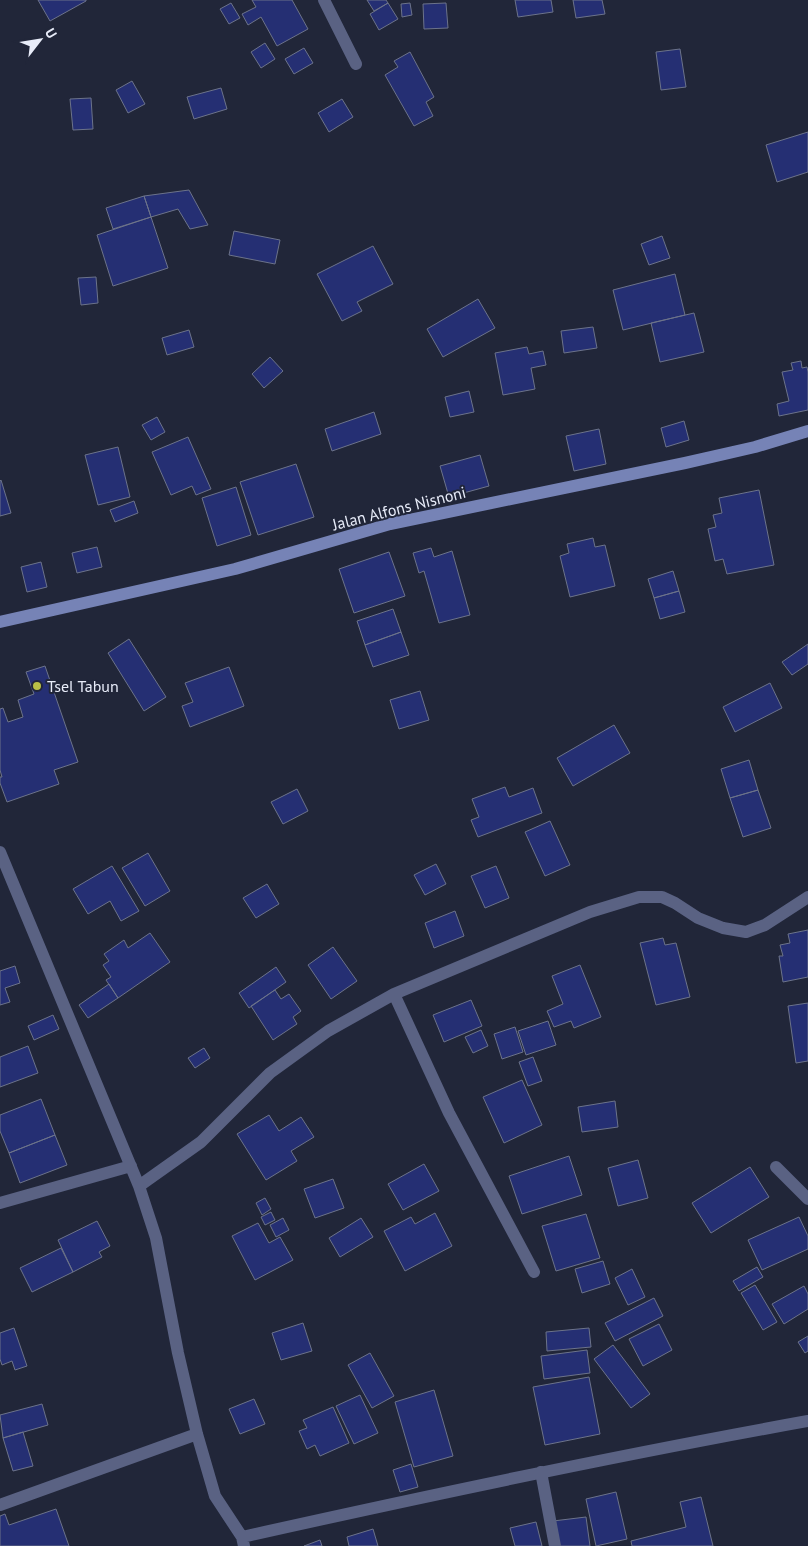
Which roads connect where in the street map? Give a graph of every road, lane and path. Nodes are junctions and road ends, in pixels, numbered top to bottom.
1 (324, 0) edge
2 (356, 64) dead end
3 (808, 431) edge
4 (0, 622) edge
5 (0, 852) edge
6 (808, 896) edge
7 (394, 994) junction
8 (131, 1166) junction
9 (776, 1167) dead end
10 (139, 1186) junction
11 (808, 1199) edge
12 (0, 1203) edge
13 (534, 1272) dead end
14 (808, 1421) edge
15 (197, 1434) junction
16 (541, 1472) junction
17 (0, 1506) edge
18 (243, 1541) edge
19 (555, 1546) edge

1 - 2 street
3 - 4 main road, Jalan Alfons Nisnoni
5 - 8 street
6 - 7 street
7 - 10 street
7 - 13 street
8 - 10 street
8 - 12 street
9 - 11 street
10 - 15 street
14 - 16 street
15 - 17 street
15 - 18 street
16 - 18 street
16 - 19 street

